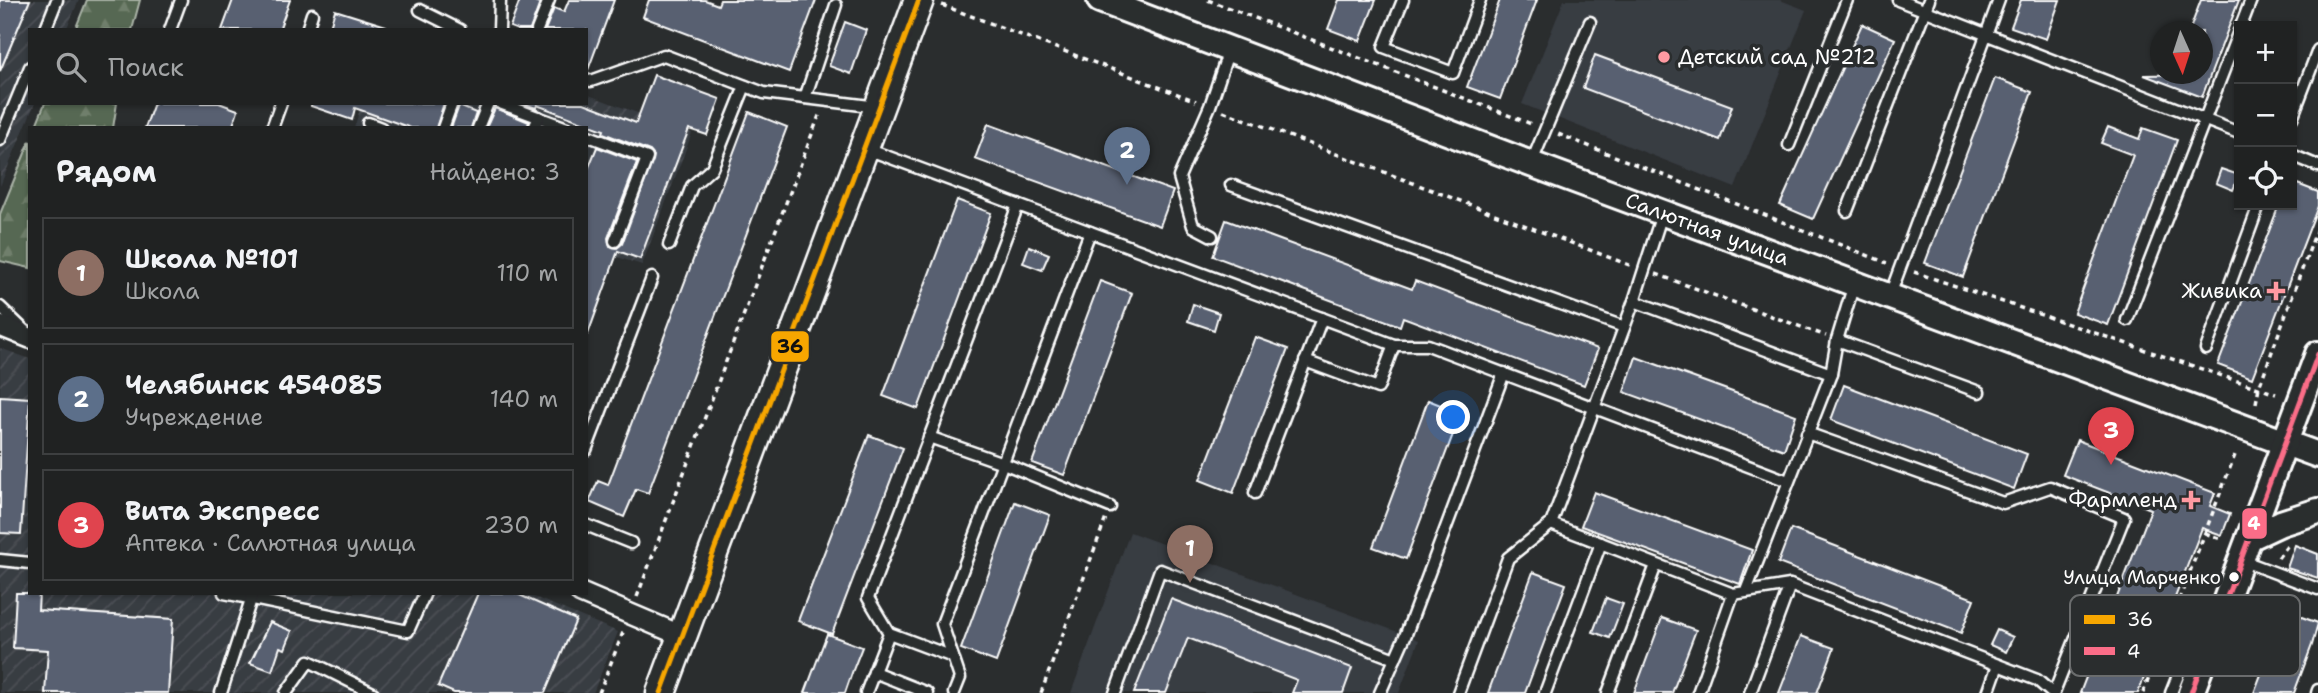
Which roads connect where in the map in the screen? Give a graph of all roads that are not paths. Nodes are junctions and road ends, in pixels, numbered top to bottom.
1 (57, 0) edge
2 (181, 0) edge
3 (500, 0) edge
4 (549, 0) edge
5 (1100, 0) edge
6 (1403, 0) edge
7 (1480, 0) edge
8 (1847, 0) edge
9 (1898, 0) edge
10 (1999, 0) edge
11 (2251, 0) edge
12 (930, 2) edge
13 (836, 5) dead end
14 (1927, 5) edge
15 (1135, 6) edge
16 (420, 10) dead end
17 (312, 14) dead end
18 (2243, 21) edge
19 (1590, 22) dead end
20 (46, 28) edge
21 (171, 28) edge
22 (308, 28) edge
23 (456, 28) edge
24 (499, 28) edge
25 (538, 28) edge
26 (1986, 34) junction
27 (2234, 44) edge
28 (1229, 49) junction
29 (2318, 50) edge
30 (28, 72) edge
31 (588, 79) edge
32 (745, 86) junction
33 (806, 98) junction
34 (277, 105) edge
35 (451, 105) edge
36 (487, 105) edge
37 (506, 105) edge
38 (2297, 105) edge
39 (879, 108) junction
40 (539, 117) junction
41 (2205, 118) junction
42 (368, 123) dead end
43 (272, 126) edge
44 (376, 126) edge
45 (444, 126) edge
46 (479, 126) edge
47 (535, 126) edge
48 (562, 126) edge
49 (2234, 131) edge
50 (588, 139) edge
51 (0, 140) edge
52 (1789, 145) dead end
53 (864, 148) junction
54 (2297, 157) edge
55 (1531, 164) junction
56 (2318, 166) edge
57 (1231, 185) dead end
58 (1018, 205) junction
59 (2257, 210) edge
60 (1847, 211) dead end
61 (1663, 213) junction
62 (1090, 232) junction
63 (1212, 236) dead end
64 (615, 241) dead end
65 (669, 244) dead end
66 (652, 278) dead end
67 (1854, 284) junction
68 (1890, 297) junction
69 (1634, 301) junction
70 (0, 307) edge
71 (1322, 318) junction
72 (2127, 320) dead end
73 (0, 326) edge
74 (1624, 327) junction
75 (28, 334) edge
76 (28, 335) edge
77 (1837, 340) junction
78 (1394, 345) junction
79 (2206, 349) dead end
80 (2318, 354) edge
81 (1305, 361) junction
82 (1504, 373) junction
83 (1830, 374) junction
84 (1979, 392) dead end
85 (1595, 407) junction
86 (1807, 433) junction
87 (929, 437) junction
88 (2285, 443) junction
89 (588, 445) edge
90 (2318, 455) edge
91 (1003, 463) junction
92 (1788, 481) junction
93 (1255, 492) dead end
94 (1110, 507) road end
95 (2318, 511) edge
96 (1551, 524) junction
97 (588, 525) edge
98 (631, 543) dead end
99 (1601, 543) junction
100 (2245, 549) junction
101 (0, 560) edge
102 (28, 564) edge
103 (1656, 565) junction
104 (1790, 585) junction
105 (2318, 589) edge
106 (1746, 590) junction
107 (1733, 594) junction
108 (424, 595) edge
109 (587, 595) edge
110 (2093, 595) edge
111 (2228, 595) edge
112 (252, 596) edge
113 (889, 633) junction
114 (682, 636) junction
115 (2070, 651) edge
116 (953, 657) junction
117 (1395, 659) junction
118 (1998, 665) junction
119 (874, 671) junction
120 (2178, 676) edge
121 (2197, 676) edge
122 (221, 693) edge
123 (286, 693) edge
124 (373, 693) edge
125 (661, 693) edge
126 (866, 693) edge
127 (928, 693) edge
128 (954, 693) edge
129 (1115, 693) edge
130 (1380, 693) edge
131 (1458, 693) edge
132 (1545, 693) edge
133 (1608, 693) edge
134 (1698, 693) edge
135 (1750, 693) edge
136 (1988, 693) edge
137 (2053, 693) edge
138 (2171, 693) edge
139 (2191, 693) edge

1 - 20 lane
2 - 21 lane
3 - 24 lane
4 - 25 lane
5 - 15 street, Салютная улица
6 - 7 lane
8 - 52 lane
9 - 14 lane
10 - 26 lane
11 - 18 lane
12 - 39 main road
13 - 33 lane
14 - 26 lane
14 - 60 lane
15 - 28 street, Салютная улица
16 - 23 lane
17 - 22 lane
19 - 55 lane
26 - 41 lane
26 - 68 lane
27 - 41 lane
28 - 55 street, Салютная улица
28 - 63 lane
29 - 38 lane
30 - 51 lane
31 - 32 lane
32 - 33 lane
32 - 65 lane
33 - 39 lane
34 - 43 lane
35 - 45 lane
36 - 46 lane
37 - 40 lane
39 - 53 main road
40 - 47 lane
40 - 48 lane
41 - 49 lane
41 - 72 lane
42 - 44 lane
50 - 64 lane
53 - 58 lane
53 - 114 main road
54 - 56 lane
55 - 61 street, Салютная улица
57 - 74 lane
58 - 62 lane
58 - 87 lane
59 - 79 lane
61 - 67 street, Салютная улица
61 - 69 lane
62 - 71 lane
62 - 91 lane
66 - 89 lane
67 - 68 street, Салютная улица
67 - 77 lane
68 - 88 street, Салютная улица
69 - 74 lane
69 - 83 lane
70 - 75 lane
71 - 78 lane
71 - 81 lane
73 - 76 street
74 - 85 lane
77 - 83 lane
77 - 84 lane
78 - 81 lane
78 - 82 lane
80 - 88 street
81 - 93 lane
82 - 85 lane
82 - 117 lane
83 - 86 lane
85 - 92 lane
85 - 96 lane
86 - 92 lane
86 - 110 lane
87 - 91 lane
87 - 113 lane
88 - 90 street, Салютная улица
88 - 100 street
91 - 94 lane
91 - 116 lane
92 - 106 lane
95 - 100 street
96 - 99 lane
96 - 131 lane
97 - 98 lane
99 - 103 lane
99 - 132 lane
100 - 105 lane
100 - 111 street
101 - 102 lane
103 - 107 lane
103 - 133 lane
104 - 106 lane
104 - 118 lane
104 - 135 lane
106 - 107 lane
107 - 134 lane
108 - 112 lane
109 - 114 street
112 - 122 lane
113 - 116 lane
113 - 119 lane
114 - 125 main road
115 - 137 lane
116 - 128 lane
117 - 129 lane
117 - 130 lane
118 - 136 lane
118 - 137 lane
119 - 126 lane
119 - 127 lane
120 - 138 lane
121 - 139 street
123 - 124 lane

